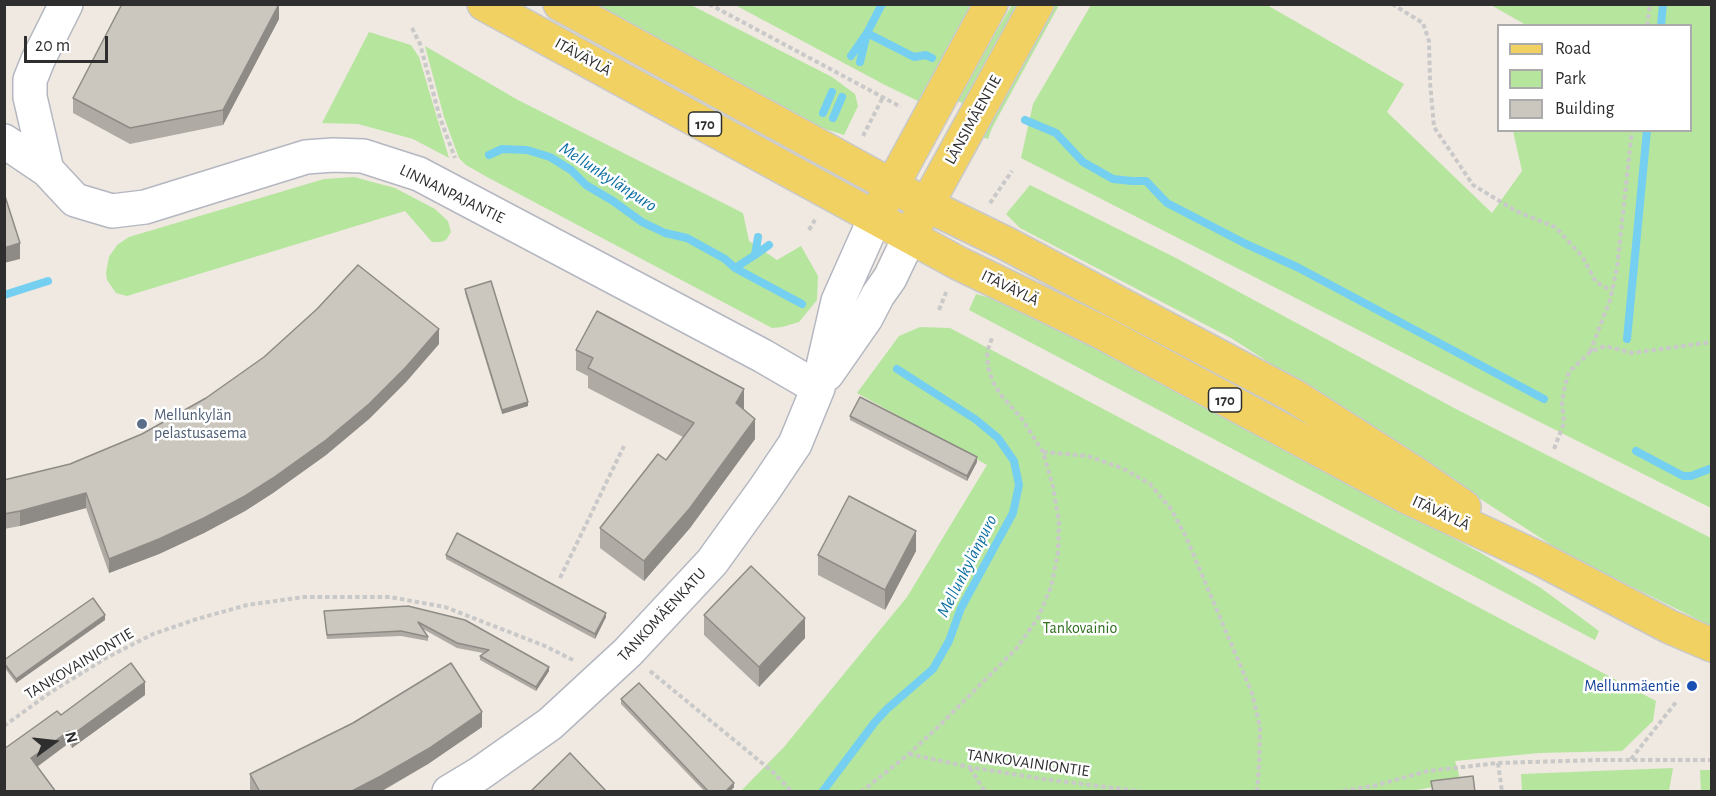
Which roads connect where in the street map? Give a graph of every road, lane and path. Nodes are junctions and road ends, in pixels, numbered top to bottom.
1 (66, 4) edge
2 (484, 4) edge
3 (560, 4) edge
4 (709, 4) edge
5 (991, 4) edge
6 (1037, 4) edge
7 (1392, 4) edge
8 (1650, 4) edge
9 (1647, 24) edge
10 (412, 28) dead end
11 (903, 108) dead end
12 (1632, 132) edge
13 (4, 141) edge
14 (458, 168) dead end
15 (47, 170) junction
16 (891, 185) junction
17 (927, 205) junction
18 (875, 218) junction
19 (910, 236) junction
20 (1612, 291) junction
21 (992, 338) dead end
22 (1712, 342) edge
23 (1590, 352) junction
24 (818, 388) junction
25 (624, 446) dead end
26 (1554, 449) dead end
27 (1043, 452) junction
28 (1542, 560) junction
29 (560, 578) dead end
30 (1670, 627) junction
31 (1712, 645) edge
32 (628, 652) junction
33 (1712, 655) edge
34 (584, 665) dead end
35 (1677, 701) dead end
36 (4, 726) edge
37 (909, 754) junction
38 (1631, 760) junction
39 (1712, 760) edge
40 (1498, 763) junction
41 (969, 767) junction
42 (449, 792) edge
43 (792, 792) edge
44 (861, 792) edge
45 (985, 792) edge
46 (1145, 792) edge
47 (1257, 792) edge
48 (1336, 792) edge
49 (1502, 792) edge

1 - 15 street
2 - 18 main road, ITÄVÄYLÄ / 170
3 - 16 main road, ITÄVÄYLÄ / 170
4 - 11 path
5 - 16 main road
6 - 17 main road, LÄNSIMÄENTIE
7 - 20 path
8 - 9 path
10 - 14 path
12 - 20 path
13 - 15 street, LINNANPAJANTIE
15 - 24 street, LINNANPAJANTIE
16 - 17 main road, ITÄVÄYLÄ / 170
16 - 18 main road
17 - 19 main road, LÄNSIMÄENTIE
17 - 28 main road, ITÄVÄYLÄ / 170
18 - 19 main road, ITÄVÄYLÄ / 170
18 - 24 street, TANKOMÄENKATU
19 - 24 street, TANKOMÄENKATU
19 - 28 main road, ITÄVÄYLÄ / 170
20 - 23 path
21 - 27 path
22 - 23 path
23 - 26 path
24 - 32 street, TANKOMÄENKATU
25 - 29 path
27 - 37 path
27 - 47 path
28 - 30 main road, ITÄVÄYLÄ / 170
30 - 31 main road, ITÄVÄYLÄ / 170
30 - 33 main road, ITÄVÄYLÄ / 170
32 - 42 street, TANKOMÄENKATU
32 - 43 path
34 - 36 path, TANKOVAINIONTIE
35 - 38 path
37 - 41 path, TANKOVAINIONTIE
37 - 44 path
38 - 39 path
38 - 40 path
40 - 48 path
40 - 49 path
41 - 45 path
41 - 46 path, TANKOVAINIONTIE

